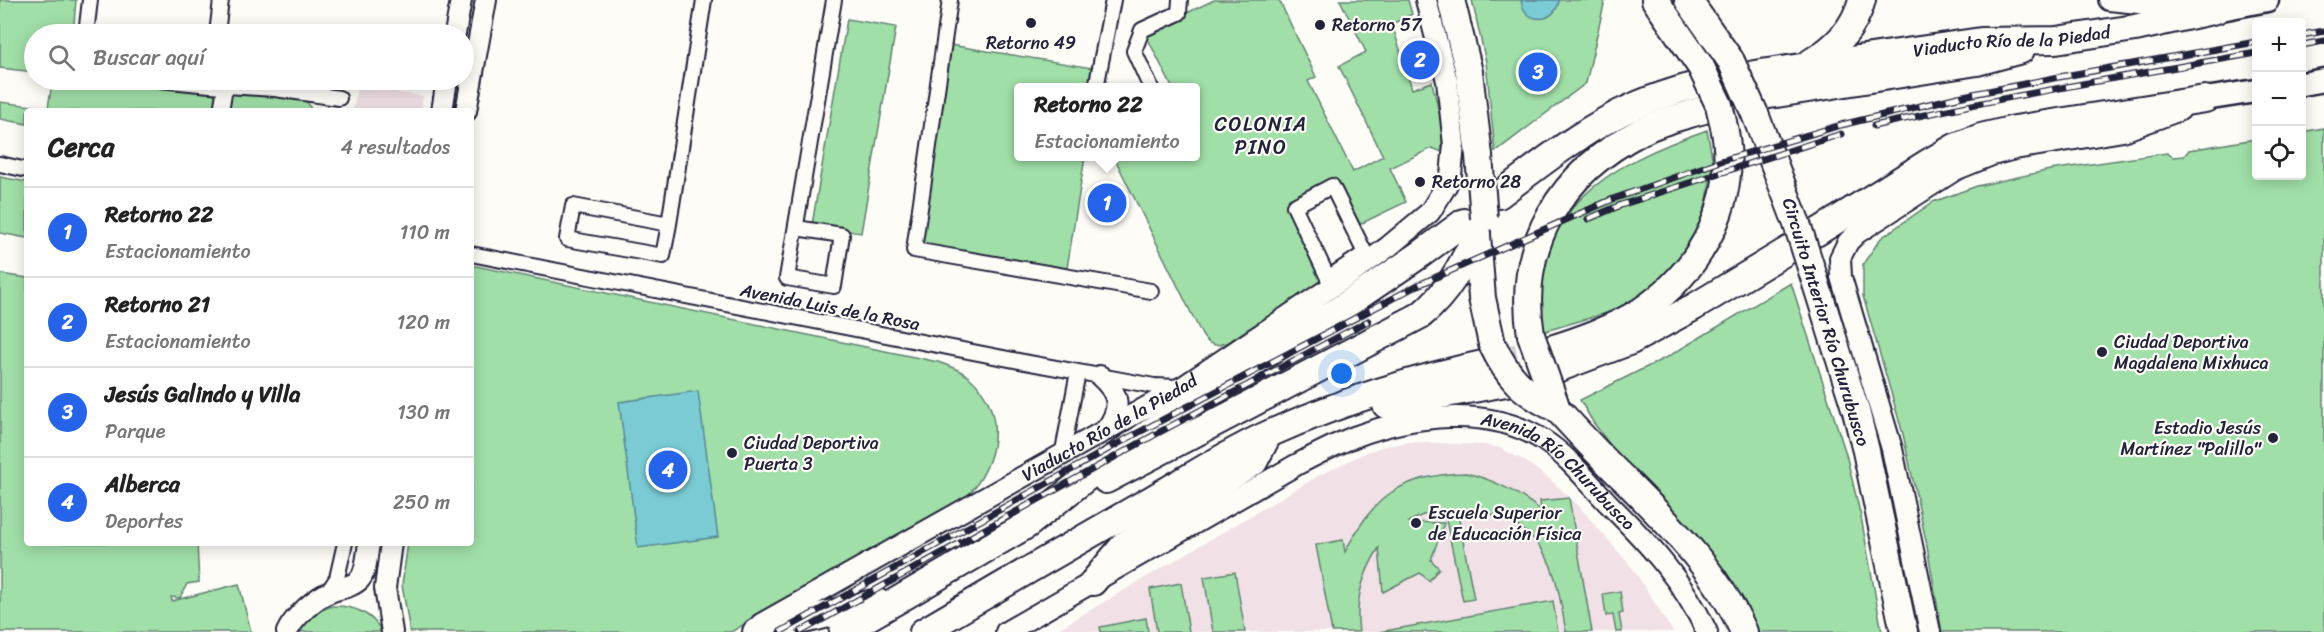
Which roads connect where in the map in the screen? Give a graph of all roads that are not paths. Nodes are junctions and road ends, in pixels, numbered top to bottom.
1 (90, 0) edge
2 (221, 0) edge
3 (461, 0) edge
4 (486, 0) edge
5 (704, 0) edge
6 (834, 0) edge
7 (951, 0) edge
8 (1113, 0) edge
9 (1180, 0) edge
10 (1426, 0) edge
11 (1451, 0) edge
12 (1655, 0) edge
13 (1688, 0) edge
14 (1705, 0) edge
15 (1862, 0) edge
16 (2109, 0) edge
17 (2267, 0) edge
18 (2153, 3) edge
19 (2216, 10) junction
20 (87, 24) edge
21 (218, 24) edge
22 (457, 24) edge
23 (1708, 27) junction
24 (2056, 40) junction
25 (474, 63) edge
26 (1804, 66) junction
27 (1699, 76) junction
28 (2324, 80) edge
29 (1097, 83) edge
30 (1149, 83) edge
31 (2306, 83) edge
32 (224, 90) edge
33 (282, 90) edge
34 (445, 90) edge
35 (469, 90) edge
36 (2252, 92) edge
37 (1758, 94) junction
38 (339, 98) dead end
39 (2205, 99) junction
40 (222, 108) edge
41 (442, 108) edge
42 (466, 108) edge
43 (1715, 116) junction
44 (0, 164) edge
45 (24, 169) edge
46 (1500, 195) dead end
47 (669, 224) junction
48 (1475, 225) junction
49 (796, 228) junction
50 (1806, 228) junction
51 (1790, 249) dead end
52 (474, 255) edge
53 (1328, 278) joint
54 (1151, 291) dead end
55 (1274, 349) junction
56 (1519, 355) junction
57 (1078, 372) junction
58 (1100, 376) junction
59 (1184, 386) junction
60 (1557, 409) junction
61 (1106, 430) junction
62 (1269, 434) junction
63 (1062, 456) junction
64 (1027, 525) junction
65 (344, 546) edge
66 (369, 546) edge
67 (391, 546) edge
68 (1093, 582) junction
69 (328, 592) junction
70 (907, 594) junction
71 (287, 632) edge
72 (392, 632) edge
73 (747, 632) edge
74 (756, 632) edge
75 (843, 632) edge
76 (923, 632) edge
77 (1006, 632) edge
78 (1707, 632) edge
79 (1744, 632) edge
80 (1904, 632) edge
81 (1930, 632) edge

1 - 20 street
2 - 21 street
3 - 22 main road
4 - 25 main road
5 - 47 street
6 - 49 street
7 - 54 street
8 - 29 street
9 - 30 street
10 - 59 main road, Viaducto Río de la Piedad
11 - 48 highway, bridge
12 - 27 highway
13 - 23 highway, Circuito Interior Río Churubusco
14 - 23 highway
15 - 26 highway
16 - 18 main road
17 - 19 main road, Viaducto Río de la Piedad
18 - 19 main road
19 - 24 highway, Viaducto Río de la Piedad
23 - 37 highway, Circuito Interior Río Churubusco, bridge
24 - 26 highway, Viaducto Río de la Piedad
24 - 37 highway
26 - 37 highway, Viaducto Río de la Piedad
27 - 43 highway, bridge
27 - 46 highway
28 - 31 main road
32 - 40 street
33 - 38 street
34 - 41 main road
35 - 42 main road
36 - 39 main road
37 - 50 highway, Circuito Interior Río Churubusco
39 - 50 highway
39 - 81 main road
43 - 56 highway
43 - 56 highway
44 - 45 street
47 - 47 street
48 - 55 highway, Viaducto Río de la Piedad
48 - 56 highway
48 - 64 highway
49 - 49 street
50 - 80 highway, Circuito Interior Río Churubusco, bridge
51 - 56 highway
52 - 57 street, Avenida Luis de la Rosa
53 - 53 street
55 - 59 highway
55 - 64 highway, Viaducto Río de la Piedad
56 - 60 highway, bridge
56 - 60 highway, bridge
56 - 62 highway
57 - 58 street, Avenida Luis de la Rosa
57 - 63 street
58 - 59 street, Avenida Luis de la Rosa
58 - 61 main road
59 - 61 main road, Viaducto Río de la Piedad
60 - 79 highway
61 - 63 main road, Viaducto Río de la Piedad
62 - 68 highway
62 - 76 highway
63 - 73 main road, Viaducto Río de la Piedad
64 - 70 highway, Viaducto Río de la Piedad
65 - 69 street
66 - 69 main road
67 - 72 main road
68 - 77 main road
68 - 78 main road, Avenida Río Churubusco
69 - 71 main road
70 - 74 highway
70 - 75 highway, Viaducto Río de la Piedad

